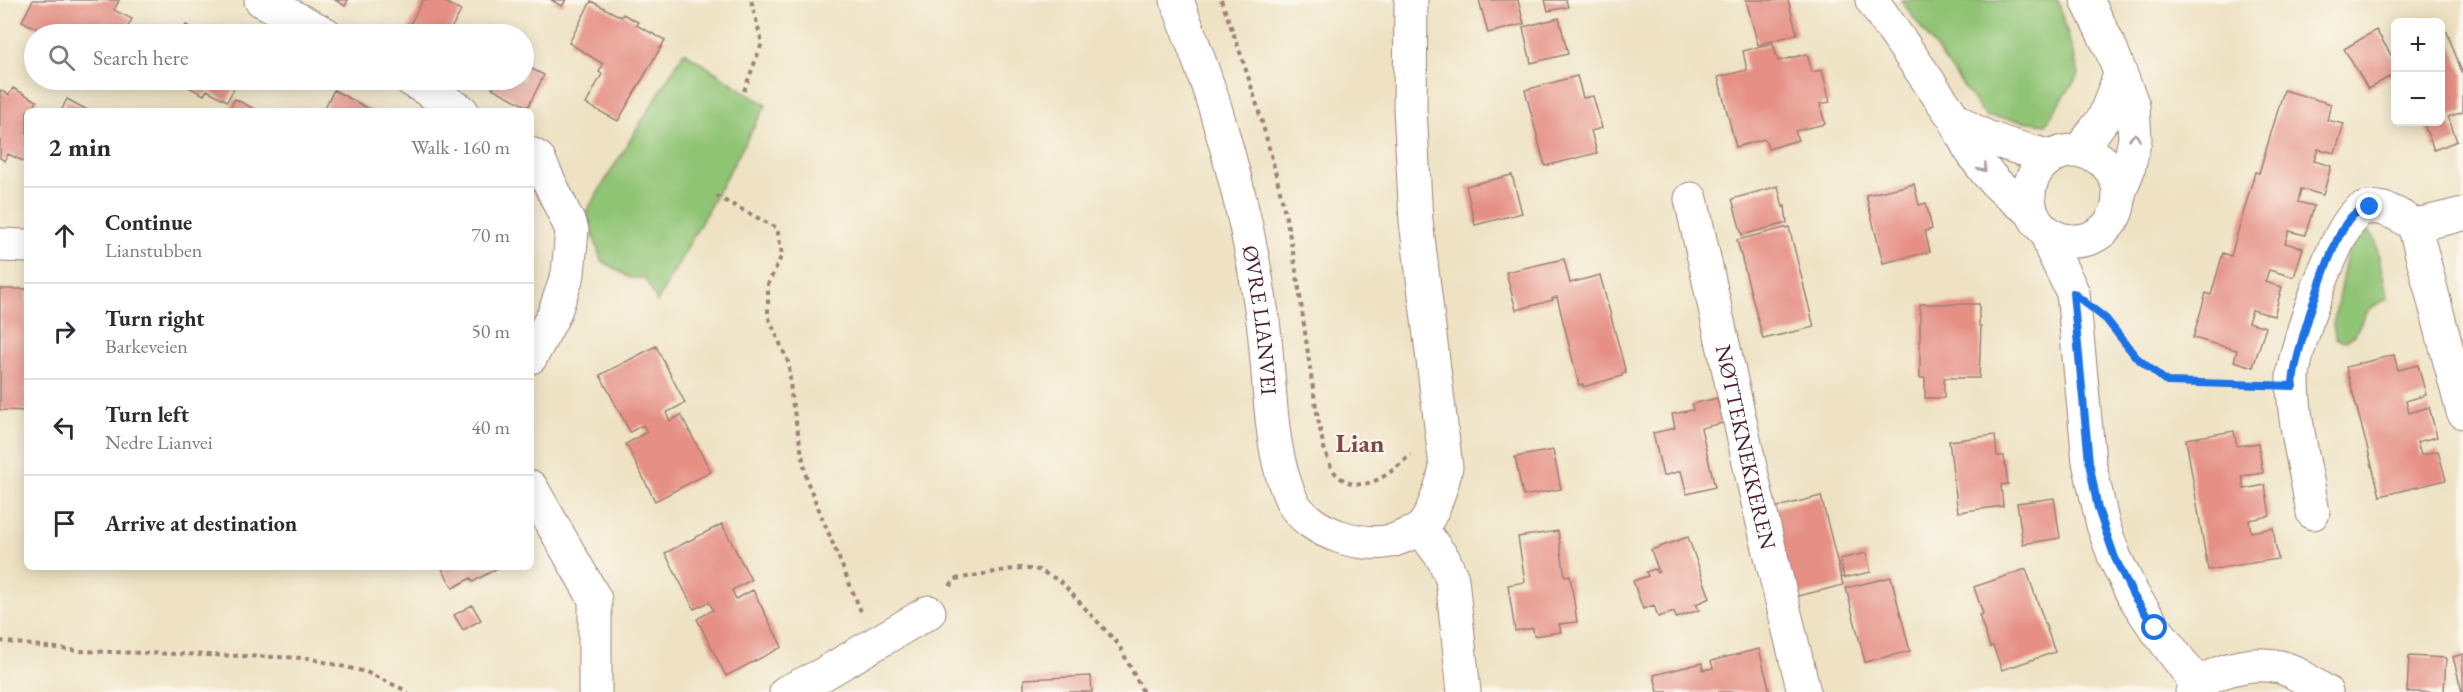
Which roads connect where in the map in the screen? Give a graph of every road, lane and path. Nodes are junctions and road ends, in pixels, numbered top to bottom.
1 (261, 0) edge
2 (751, 0) edge
3 (1177, 0) edge
4 (1221, 0) edge
5 (1412, 0) edge
6 (1872, 0) edge
7 (2087, 0) edge
8 (307, 24) edge
9 (2120, 75) junction
10 (427, 90) edge
11 (744, 91) dead end
12 (457, 108) edge
13 (1954, 118) junction
14 (2066, 154) junction
15 (534, 156) edge
16 (2119, 193) junction
17 (716, 196) dead end
18 (1691, 199) dead end
19 (2463, 214) edge
20 (2039, 221) junction
21 (2414, 224) junction
22 (2103, 231) junction
23 (0, 245) edge
24 (24, 246) edge
25 (2073, 293) junction
26 (534, 352) edge
27 (2293, 386) junction
28 (2463, 412) edge
29 (1443, 436) junction
30 (534, 492) edge
31 (2313, 513) dead end
32 (1421, 528) junction
33 (929, 612) joint
34 (0, 641) edge
35 (874, 644) junction
36 (2195, 688) edge
37 (409, 692) edge
38 (596, 692) edge
39 (786, 692) edge
40 (1143, 692) edge
41 (1464, 692) edge
42 (1804, 692) edge
43 (2326, 692) edge

1 - 8 street
2 - 11 path
3 - 32 street, ØVRE LIANVEI
4 - 29 path
5 - 29 street
6 - 13 street
7 - 9 street
9 - 14 street
16 -> 9 street
10 - 12 street
13 - 14 street
13 -> 20 street
14 - 16 street
14 - 20 street
15 - 26 street
16 - 22 street
17 - 35 path
18 - 42 street, NØTTEKNEKKEREN
19 - 21 street
20 - 22 street
20 - 25 street
21 - 27 street
21 - 28 street
22 - 25 street
23 - 24 street
25 - 27 path
25 - 36 street
27 - 31 street
29 - 32 street
30 - 38 street
32 - 41 street
33 - 35 street
33 - 40 path
34 - 37 path
35 - 39 street
36 - 43 street

